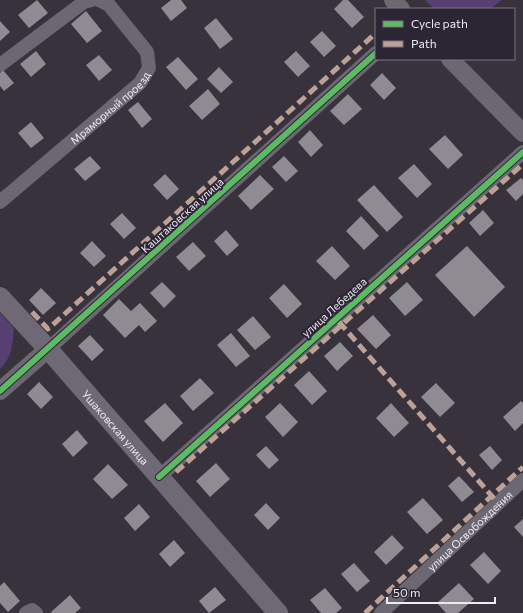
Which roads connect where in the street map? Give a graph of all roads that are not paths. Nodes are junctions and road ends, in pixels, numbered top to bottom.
1 (92, 0) edge
2 (99, 0) edge
3 (393, 0) edge
4 (401, 8) edge
5 (375, 55) edge
6 (451, 60) edge
7 (0, 64) edge
8 (523, 133) edge
9 (523, 152) edge
10 (0, 202) edge
11 (0, 297) edge
12 (48, 349) junction
13 (0, 391) edge
14 (159, 477) junction
15 (523, 480) edge
16 (26, 613) edge
17 (36, 613) edge
18 (278, 613) edge
19 (381, 613) edge

1 - 7 street
2 - 10 street, Мраморный проезд
3 - 4 street
5 - 12 street, Каштаковская улица
6 - 8 street
9 - 14 street, улица Лебедева
11 - 12 main road, Ушаковская улица
12 - 13 street, Каштаковская улица
12 - 14 main road, Ушаковская улица
14 - 18 main road, Ушаковская улица
15 - 19 street, улица Освобождения
16 - 17 street

